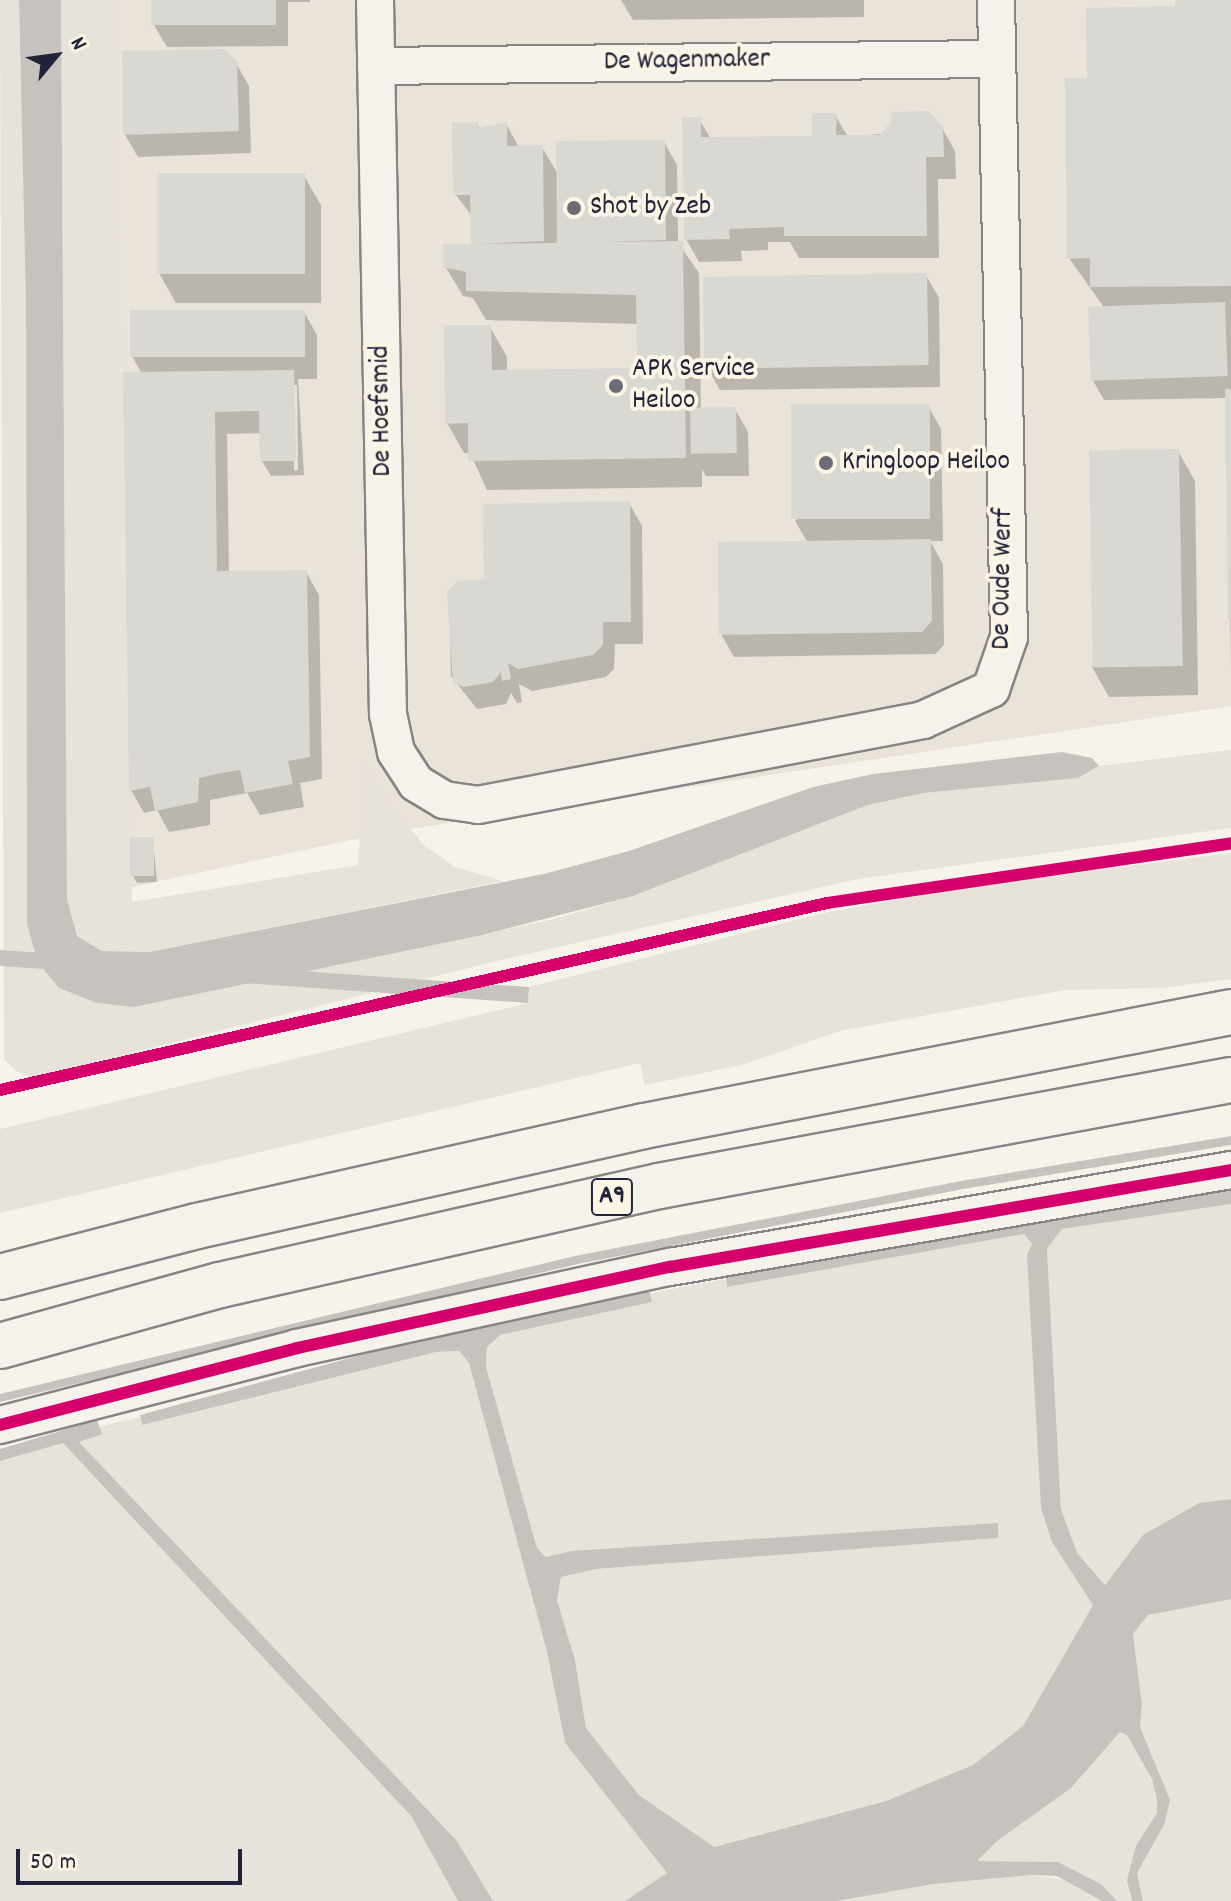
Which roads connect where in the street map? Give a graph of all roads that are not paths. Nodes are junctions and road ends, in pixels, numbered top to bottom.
1 (375, 0) edge
2 (996, 0) edge
3 (997, 59) junction
4 (376, 66) junction
5 (444, 800) joint
6 (1231, 1012) edge
7 (1231, 1080) edge
8 (1231, 1170) edge
9 (0, 1277) edge
10 (0, 1346) edge
11 (0, 1425) edge

1 - 4 street, De Hoefsmid
2 - 3 street, De Oude Werf
3 - 4 street, De Wagenmaker
3 - 5 street, De Oude Werf
4 - 5 street, De Hoefsmid
6 - 9 highway, A9
7 - 10 highway, A9
8 - 11 street

